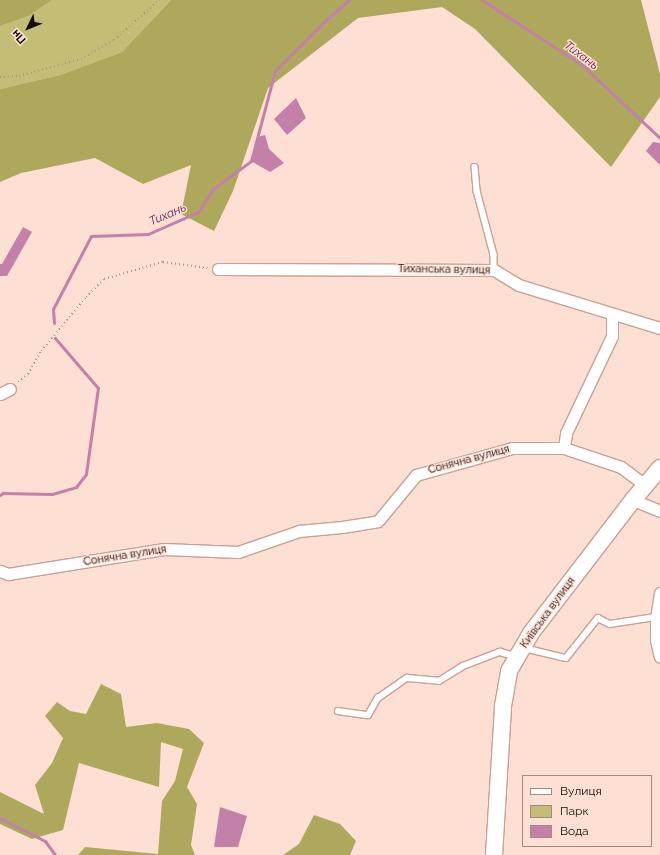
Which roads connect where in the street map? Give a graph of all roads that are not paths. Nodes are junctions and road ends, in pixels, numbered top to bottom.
1 (475, 167) dead end
2 (218, 269) road end
3 (494, 270) junction
4 (612, 314) junction
5 (660, 328) edge
6 (564, 448) junction
7 (660, 468) edge
8 (645, 485) junction
9 (633, 500) junction
10 (660, 511) edge
11 (0, 571) edge
12 (660, 593) edge
13 (656, 617) junction
14 (520, 652) junction
15 (660, 657) edge
16 (338, 711) dead end
17 (494, 855) edge

1 - 3 lane
2 - 3 street, Тиханська вулиця
3 - 4 street, Тиханська вулиця
4 - 5 street, Тиханська вулиця
4 - 6 street
6 - 8 street, Сонячна вулиця
6 - 11 street, Сонячна вулиця
7 - 8 main road, Київська вулиця
8 - 9 main road, Київська вулиця
9 - 10 street
9 - 14 main road, Київська вулиця
12 - 13 street
13 - 14 lane
13 - 15 street
14 - 16 lane
14 - 17 main road, Київська вулиця

